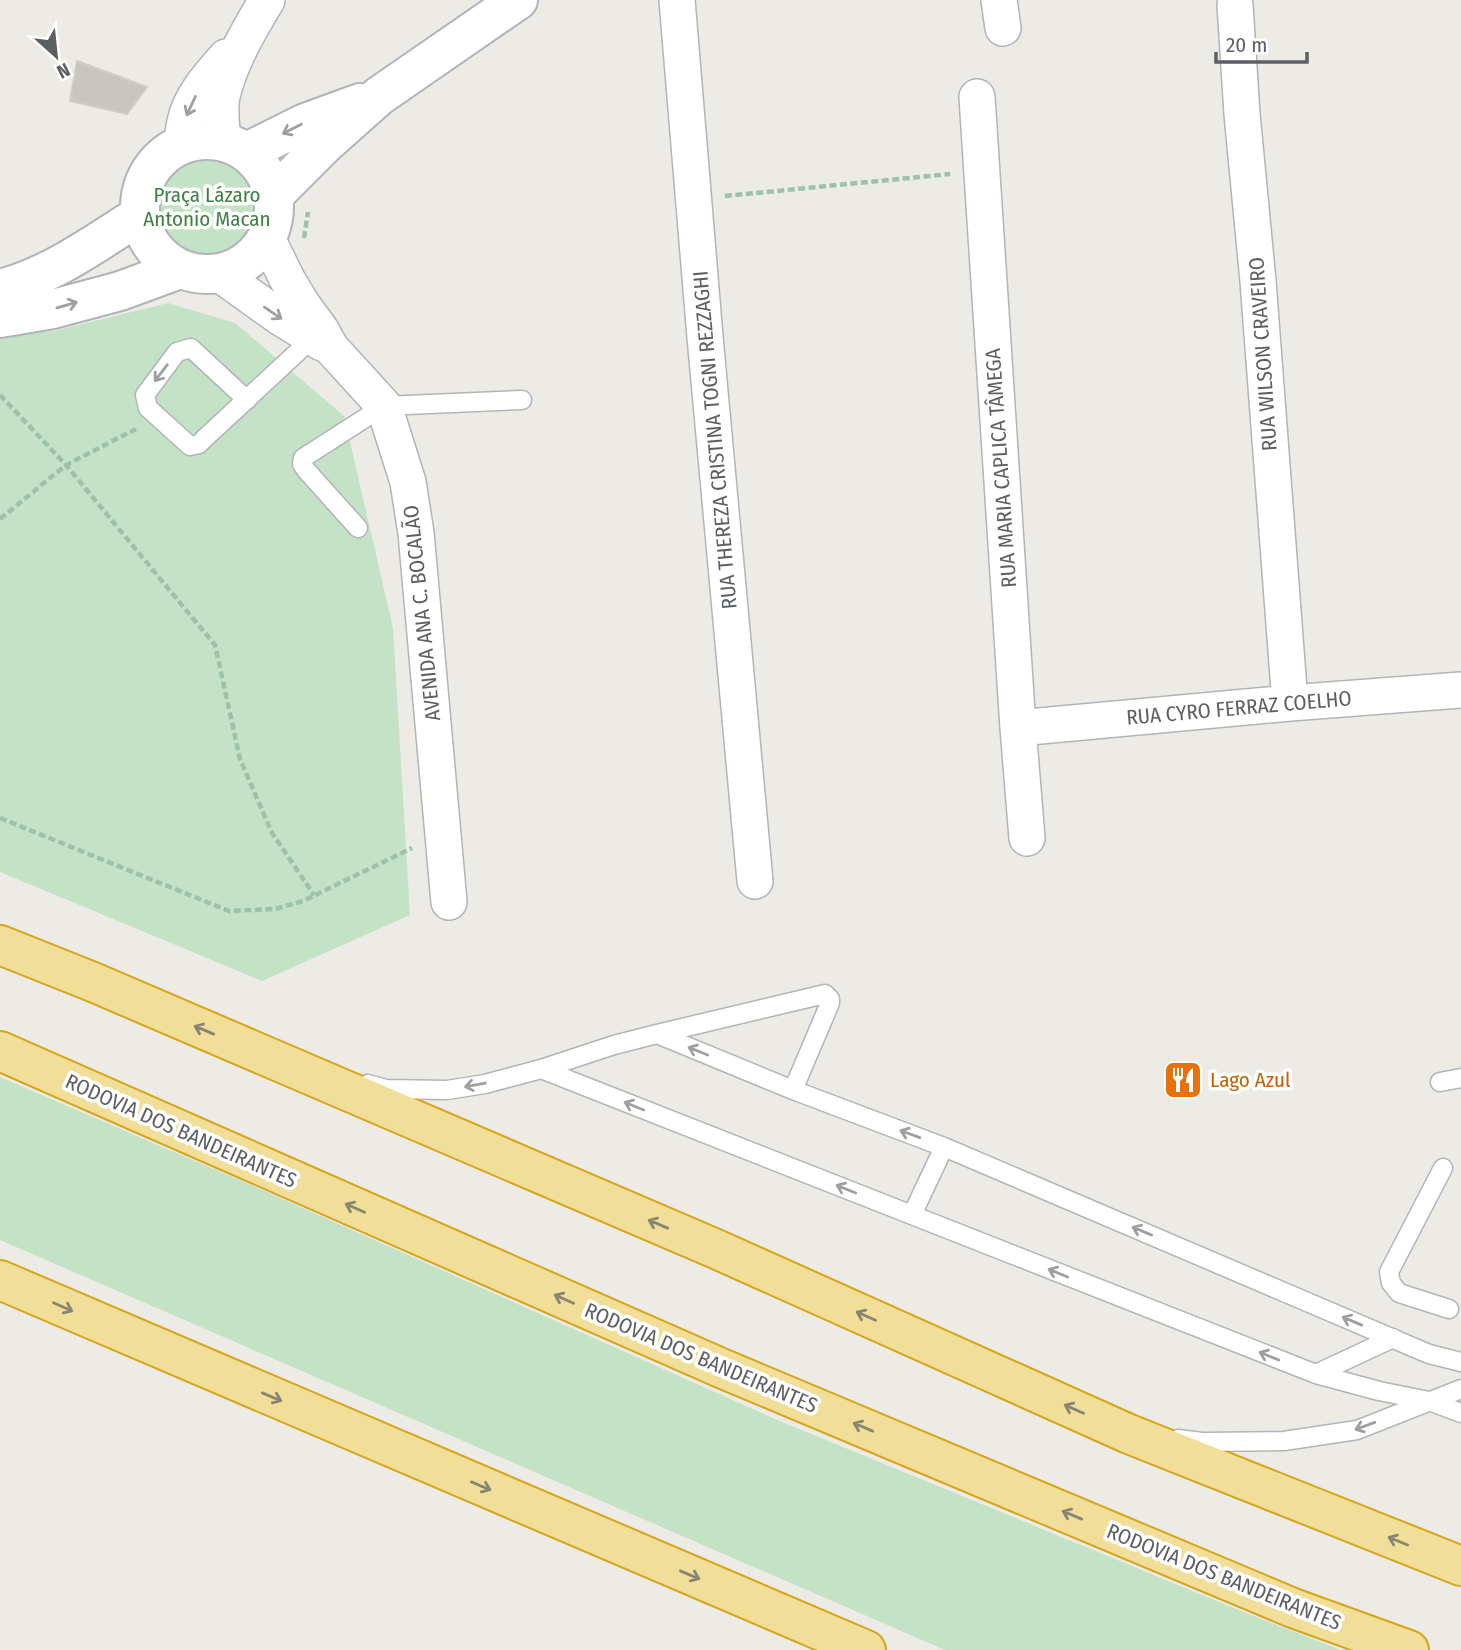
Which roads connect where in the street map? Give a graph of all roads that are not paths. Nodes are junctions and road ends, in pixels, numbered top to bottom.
1 (267, 0) edge
2 (518, 0) edge
3 (677, 0) edge
4 (1236, 5) dead end
5 (245, 36) junction
6 (379, 96) junction
7 (977, 97) dead end
8 (182, 144) junction
9 (235, 147) junction
10 (291, 202) junction
11 (140, 215) junction
12 (286, 241) junction
13 (180, 269) junction
14 (218, 273) junction
15 (0, 289) edge
16 (0, 318) edge
17 (322, 339) junction
18 (247, 400) junction
19 (522, 400) dead end
20 (384, 406) junction
21 (358, 528) dead end
22 (1461, 690) edge
23 (1290, 703) junction
24 (1018, 728) junction
25 (1027, 838) dead end
26 (755, 881) dead end
27 (449, 902) dead end
28 (0, 944) edge
29 (657, 1034) junction
30 (0, 1051) edge
31 (267, 1057) junction
32 (541, 1069) junction
33 (1461, 1079) edge
34 (1440, 1082) dead end
35 (793, 1090) junction
36 (944, 1147) junction
37 (1443, 1168) dead end
38 (912, 1215) junction
39 (0, 1280) edge
40 (1449, 1309) dead end
41 (1393, 1338) junction
42 (1461, 1362) edge
43 (1316, 1374) junction
44 (1461, 1389) edge
45 (1429, 1401) junction
46 (1461, 1413) edge
47 (1129, 1434) junction
48 (1461, 1566) edge
49 (866, 1650) edge
50 (1409, 1650) edge

1 - 5 street
2 - 6 street
3 - 26 street, RUA THEREZA CRISTINA TOGNI REZZAGHI
4 - 23 street, RUA WILSON CRAVEIRO
5 -> 8 street
5 - 9 street
6 -> 9 street
6 - 10 street
7 - 24 street, RUA MARIA CAPLICA TÂMEGA
8 - 9 street
8 - 11 street
9 - 10 street
10 - 12 street
11 - 13 street
11 - 15 street
12 - 14 street
12 - 17 street, AVENIDA ANA C. BOCALÃO
13 - 14 street
16 -> 13 street
14 -> 17 street, AVENIDA ANA C. BOCALÃO
17 - 18 lane
17 - 20 street, AVENIDA ANA C. BOCALÃO
18 -> 18 lane
19 - 20 lane
20 - 21 lane
20 - 27 street, AVENIDA ANA C. BOCALÃO
22 - 23 street, RUA CYRO FERRAZ COELHO
23 - 24 street, RUA CYRO FERRAZ COELHO
24 - 25 street, RUA MARIA CAPLICA TÂMEGA
31 -> 28 highway
29 - 32 lane
35 -> 29 lane
29 - 35 lane
50 -> 30 highway, RODOVIA DOS BANDEIRANTES
32 -> 31 lane
47 -> 31 highway
38 -> 32 lane
33 - 34 lane
36 -> 35 lane
36 - 38 lane
41 -> 36 lane
37 - 40 lane
43 -> 38 lane
39 -> 49 highway
41 - 42 lane
41 - 43 lane
43 - 45 lane
44 - 45 lane
45 - 46 lane
45 -> 47 lane
48 -> 47 highway

